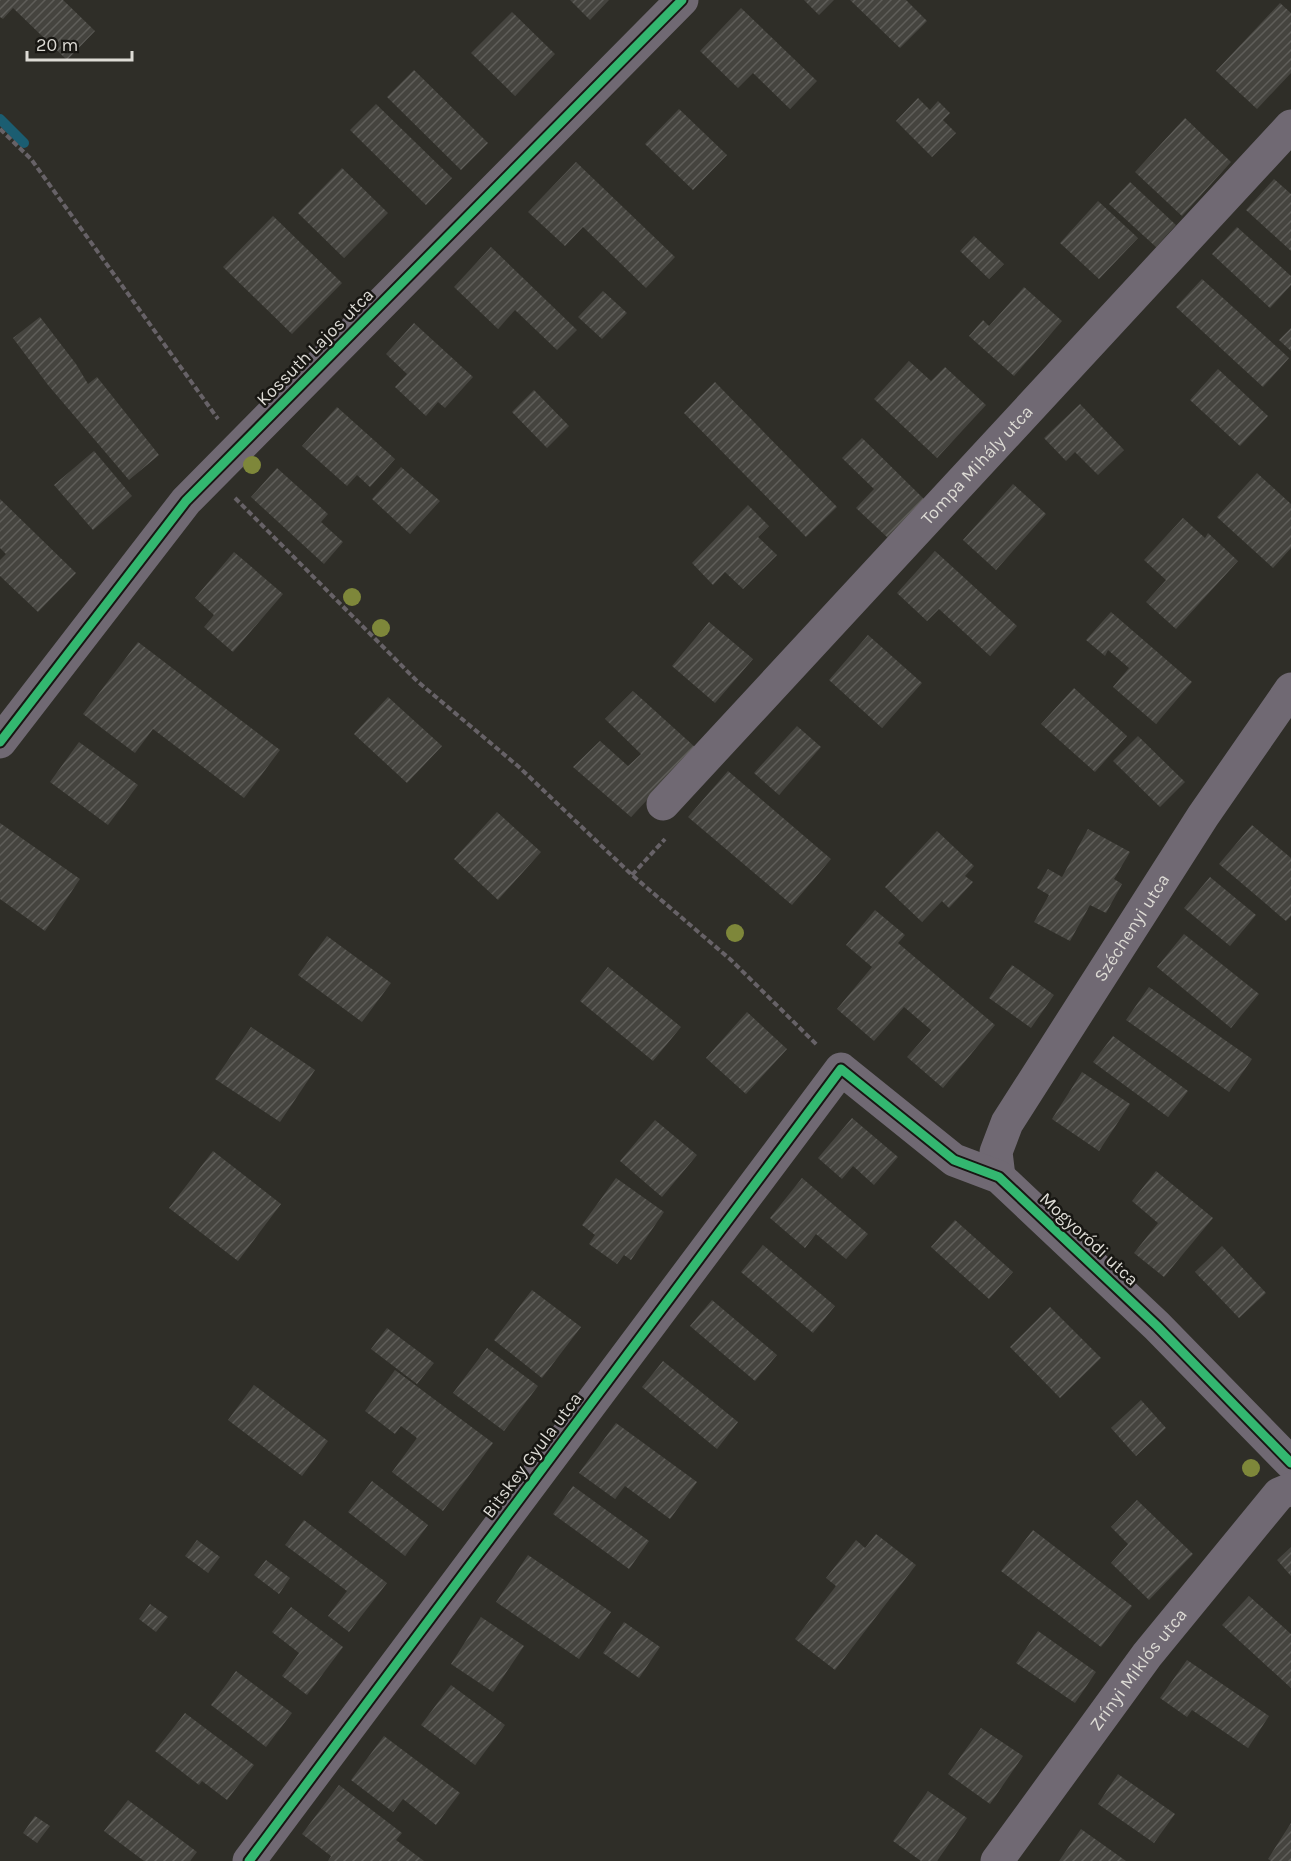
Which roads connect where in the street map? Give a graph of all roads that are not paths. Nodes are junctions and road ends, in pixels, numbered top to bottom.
1 (682, 0) edge
2 (1291, 126) edge
3 (1291, 689) edge
4 (0, 742) edge
5 (663, 804) dead end
6 (841, 1069) joint
7 (999, 1177) junction
8 (1291, 1463) edge
9 (1291, 1489) edge
10 (249, 1861) edge
11 (997, 1861) edge

1 - 4 street, Kossuth Lajos utca
2 - 5 street, Tompa Mihály utca
3 - 7 street, Széchenyi utca
6 - 7 street, Mogyoródi utca
6 - 10 street, Bitskey Gyula utca
7 - 8 street, Mogyoródi utca
9 - 11 street, Zrínyi Miklós utca

